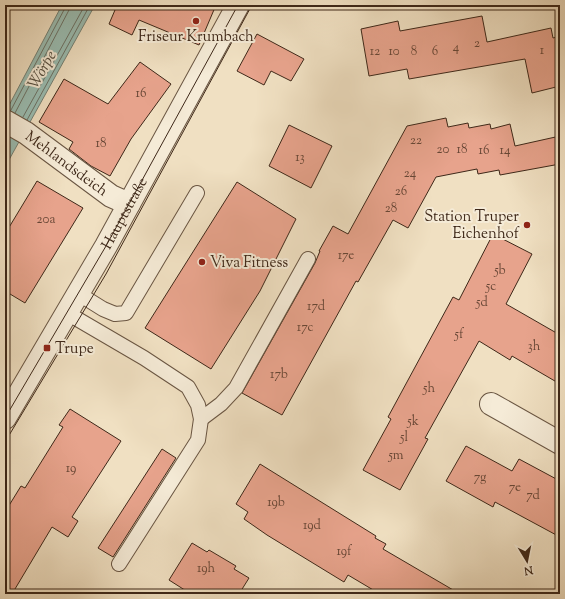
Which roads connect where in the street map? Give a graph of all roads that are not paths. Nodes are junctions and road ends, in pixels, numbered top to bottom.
1 (238, 5) edge
2 (5, 121) edge
3 (197, 193) dead end
4 (129, 204) junction
5 (308, 259) dead end
6 (79, 294) junction
7 (67, 313) junction
8 (491, 404) dead end
9 (5, 418) edge
10 (201, 419) junction
11 (560, 443) edge
12 (119, 564) dead end

1 - 4 street, Hauptstraße
2 - 4 street, Mehlandsdeich
3 - 6 lane
4 - 6 street, Hauptstraße
5 - 10 lane
6 - 7 street, Hauptstraße
7 - 9 street, Hauptstraße
7 - 10 lane
8 - 11 street
10 - 12 lane

